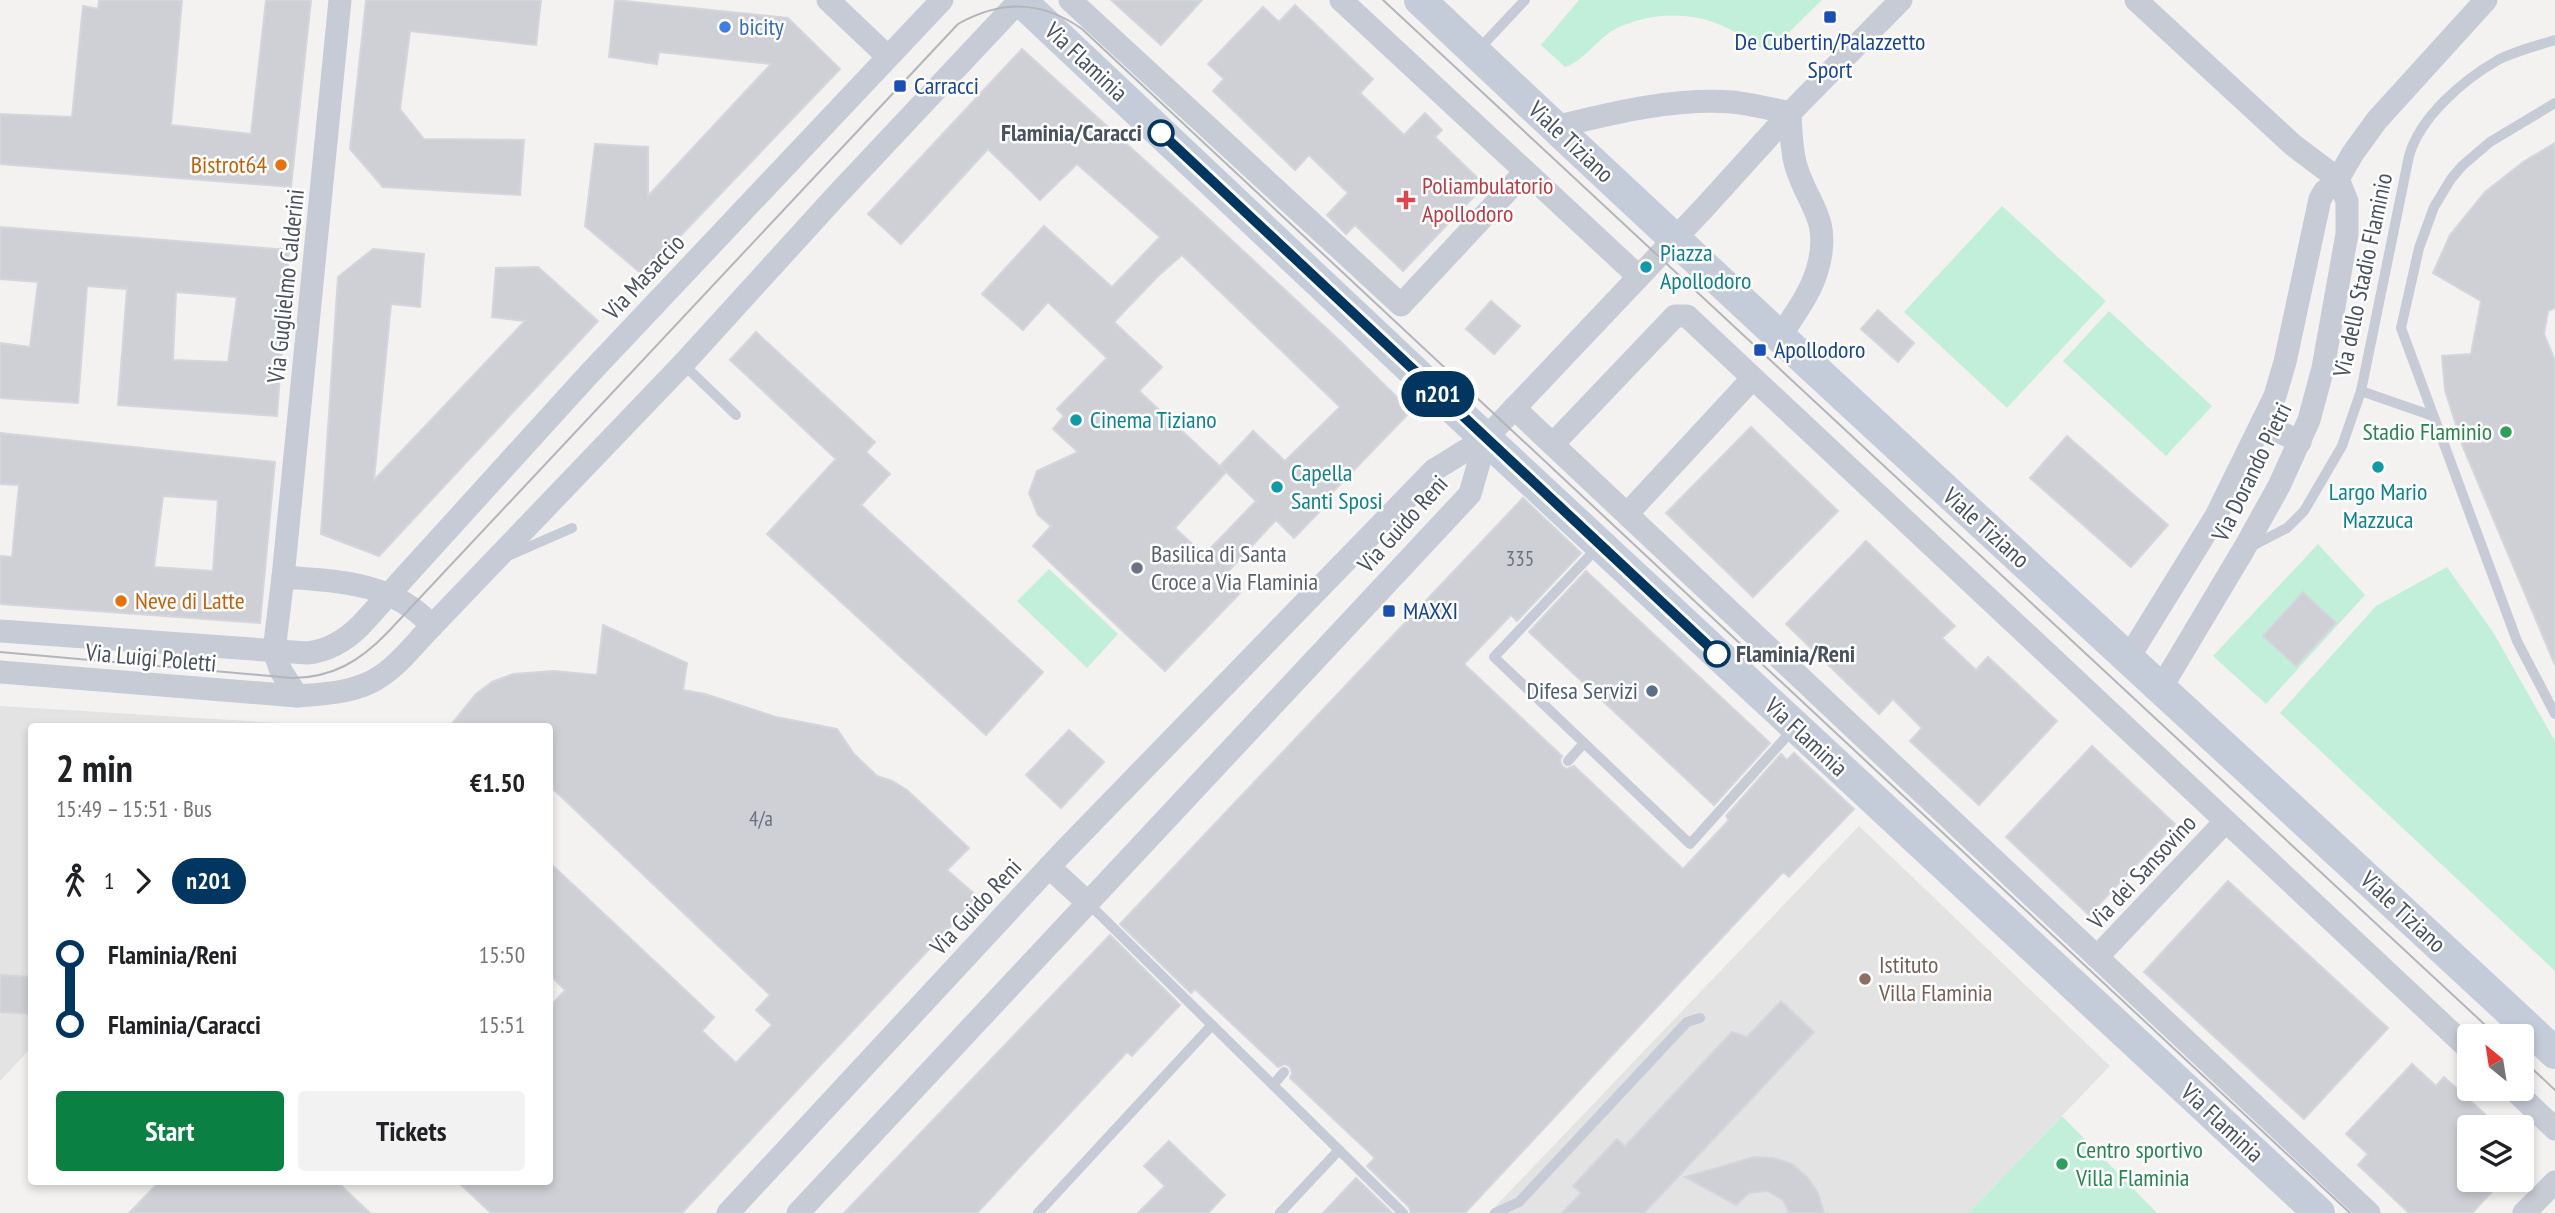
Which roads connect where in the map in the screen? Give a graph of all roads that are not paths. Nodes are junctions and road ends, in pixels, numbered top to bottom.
1 (340, 0) edge
2 (828, 0) edge
3 (942, 0) edge
4 (1020, 0) edge
5 (1070, 0) edge
6 (1341, 0) edge
7 (1420, 0) edge
8 (1525, 0) edge
9 (1901, 0) edge
10 (2136, 0) edge
11 (2486, 0) edge
12 (2555, 40) edge
13 (1476, 52) junction
14 (887, 56) junction
15 (2555, 103) edge
16 (1790, 113) junction
17 (1555, 127) junction
18 (1525, 172) junction
19 (2338, 179) junction
20 (1674, 240) junction
21 (1638, 276) junction
22 (1779, 338) junction
23 (684, 364) junction
24 (1752, 379) junction
25 (2361, 391) junction
26 (1514, 408) junction
27 (736, 415) dead end
28 (2434, 416) junction
29 (2262, 423) junction
30 (1486, 438) junction
31 (2300, 442) junction
32 (1553, 444) junction
33 (1627, 514) junction
34 (572, 528) dead end
35 (1600, 545) junction
36 (2244, 549) junction
37 (496, 561) junction
38 (283, 577) junction
39 (389, 593) junction
40 (432, 626) junction
41 (0, 631) edge
42 (274, 650) junction
43 (2129, 657) junction
44 (0, 672) edge
45 (2161, 688) junction
46 (297, 696) junction
47 (2555, 714) edge
48 (1795, 727) junction
49 (1584, 743) junction
50 (1568, 761) dead end
51 (2225, 822) junction
52 (1049, 867) junction
53 (1087, 902) junction
54 (2097, 957) junction
55 (1700, 1018) dead end
56 (1212, 1025) junction
57 (2457, 1038) edge
58 (2555, 1053) edge
59 (1284, 1072) dead end
60 (1273, 1084) junction
61 (2525, 1101) edge
62 (2555, 1129) edge
63 (1339, 1150) junction
64 (2555, 1182) edge
65 (728, 1213) edge
66 (798, 1213) edge
67 (1038, 1213) edge
68 (1280, 1213) edge
69 (1404, 1213) edge
70 (1495, 1213) edge
71 (2319, 1213) edge
72 (2369, 1213) edge
73 (2524, 1213) edge

1 - 38 street, Via Guglielmo Calderini
2 - 14 street
3 - 14 street, Via Masaccio
4 - 23 street
4 - 30 street, Via Flaminia
5 - 18 street, Via Flaminia
6 - 18 street
7 - 13 street, Viale Tiziano
8 - 13 lane
9 - 16 street
10 - 19 street
11 - 19 street, Via Dorando Pietri
12 - 25 lane, Via dello Stadio Flaminio
13 - 17 street, Viale Tiziano
14 - 39 street, Via Masaccio
15 - 28 lane, Via dello Stadio Flaminio
16 - 17 street
16 - 20 street
16 - 22 street
17 - 20 street, Viale Tiziano
18 - 21 street
19 - 29 street, Via Dorando Pietri
19 - 31 street, Via Dorando Pietri
20 - 21 street
20 - 22 street, Viale Tiziano
21 - 26 street
22 - 43 street, Viale Tiziano
23 - 27 lane
23 - 37 street
24 - 32 street, Viale Tiziano
24 - 33 street
24 - 51 street, Viale Tiziano
25 - 28 lane
25 - 36 lane, Via dello Stadio Flaminio
26 - 30 street
26 - 32 street, Via Flaminia
28 - 47 lane, Via dello Stadio Flaminio
29 - 31 street
29 - 43 street, Via Dorando Pietri
30 - 35 street, Via Flaminia
30 - 52 street, Via Guido Reni
30 - 53 street, Via Guido Reni
31 - 36 street, Via Dorando Pietri
32 - 33 street, Via Flaminia
33 - 54 street, Via Flaminia
34 - 37 lane
35 - 48 street, Via Flaminia
35 - 49 lane
36 - 45 street, Via Dorando Pietri
37 - 40 street
38 - 39 street
38 - 42 street, Via Guglielmo Calderini
39 - 40 street
39 - 42 street, Via Masaccio
40 - 46 street, Via Luigi Poletti
41 - 42 street, Via Luigi Poletti
42 - 46 street
43 - 45 street, Viale Tiziano
44 - 46 street, Via Luigi Poletti
45 - 58 street, Viale Tiziano
48 - 49 lane
48 - 71 street, Via Flaminia
49 - 50 lane
51 - 54 street, Via dei Sansovino
51 - 57 street, Viale Tiziano
52 - 53 street
52 - 65 street, Via Guido Reni
53 - 56 lane
53 - 66 street, Via Guido Reni
54 - 72 street, Via Flaminia
55 - 70 lane
56 - 60 lane
56 - 67 lane
59 - 60 lane
60 - 63 lane
61 - 62 street
63 - 68 lane
63 - 69 lane
64 - 73 street

